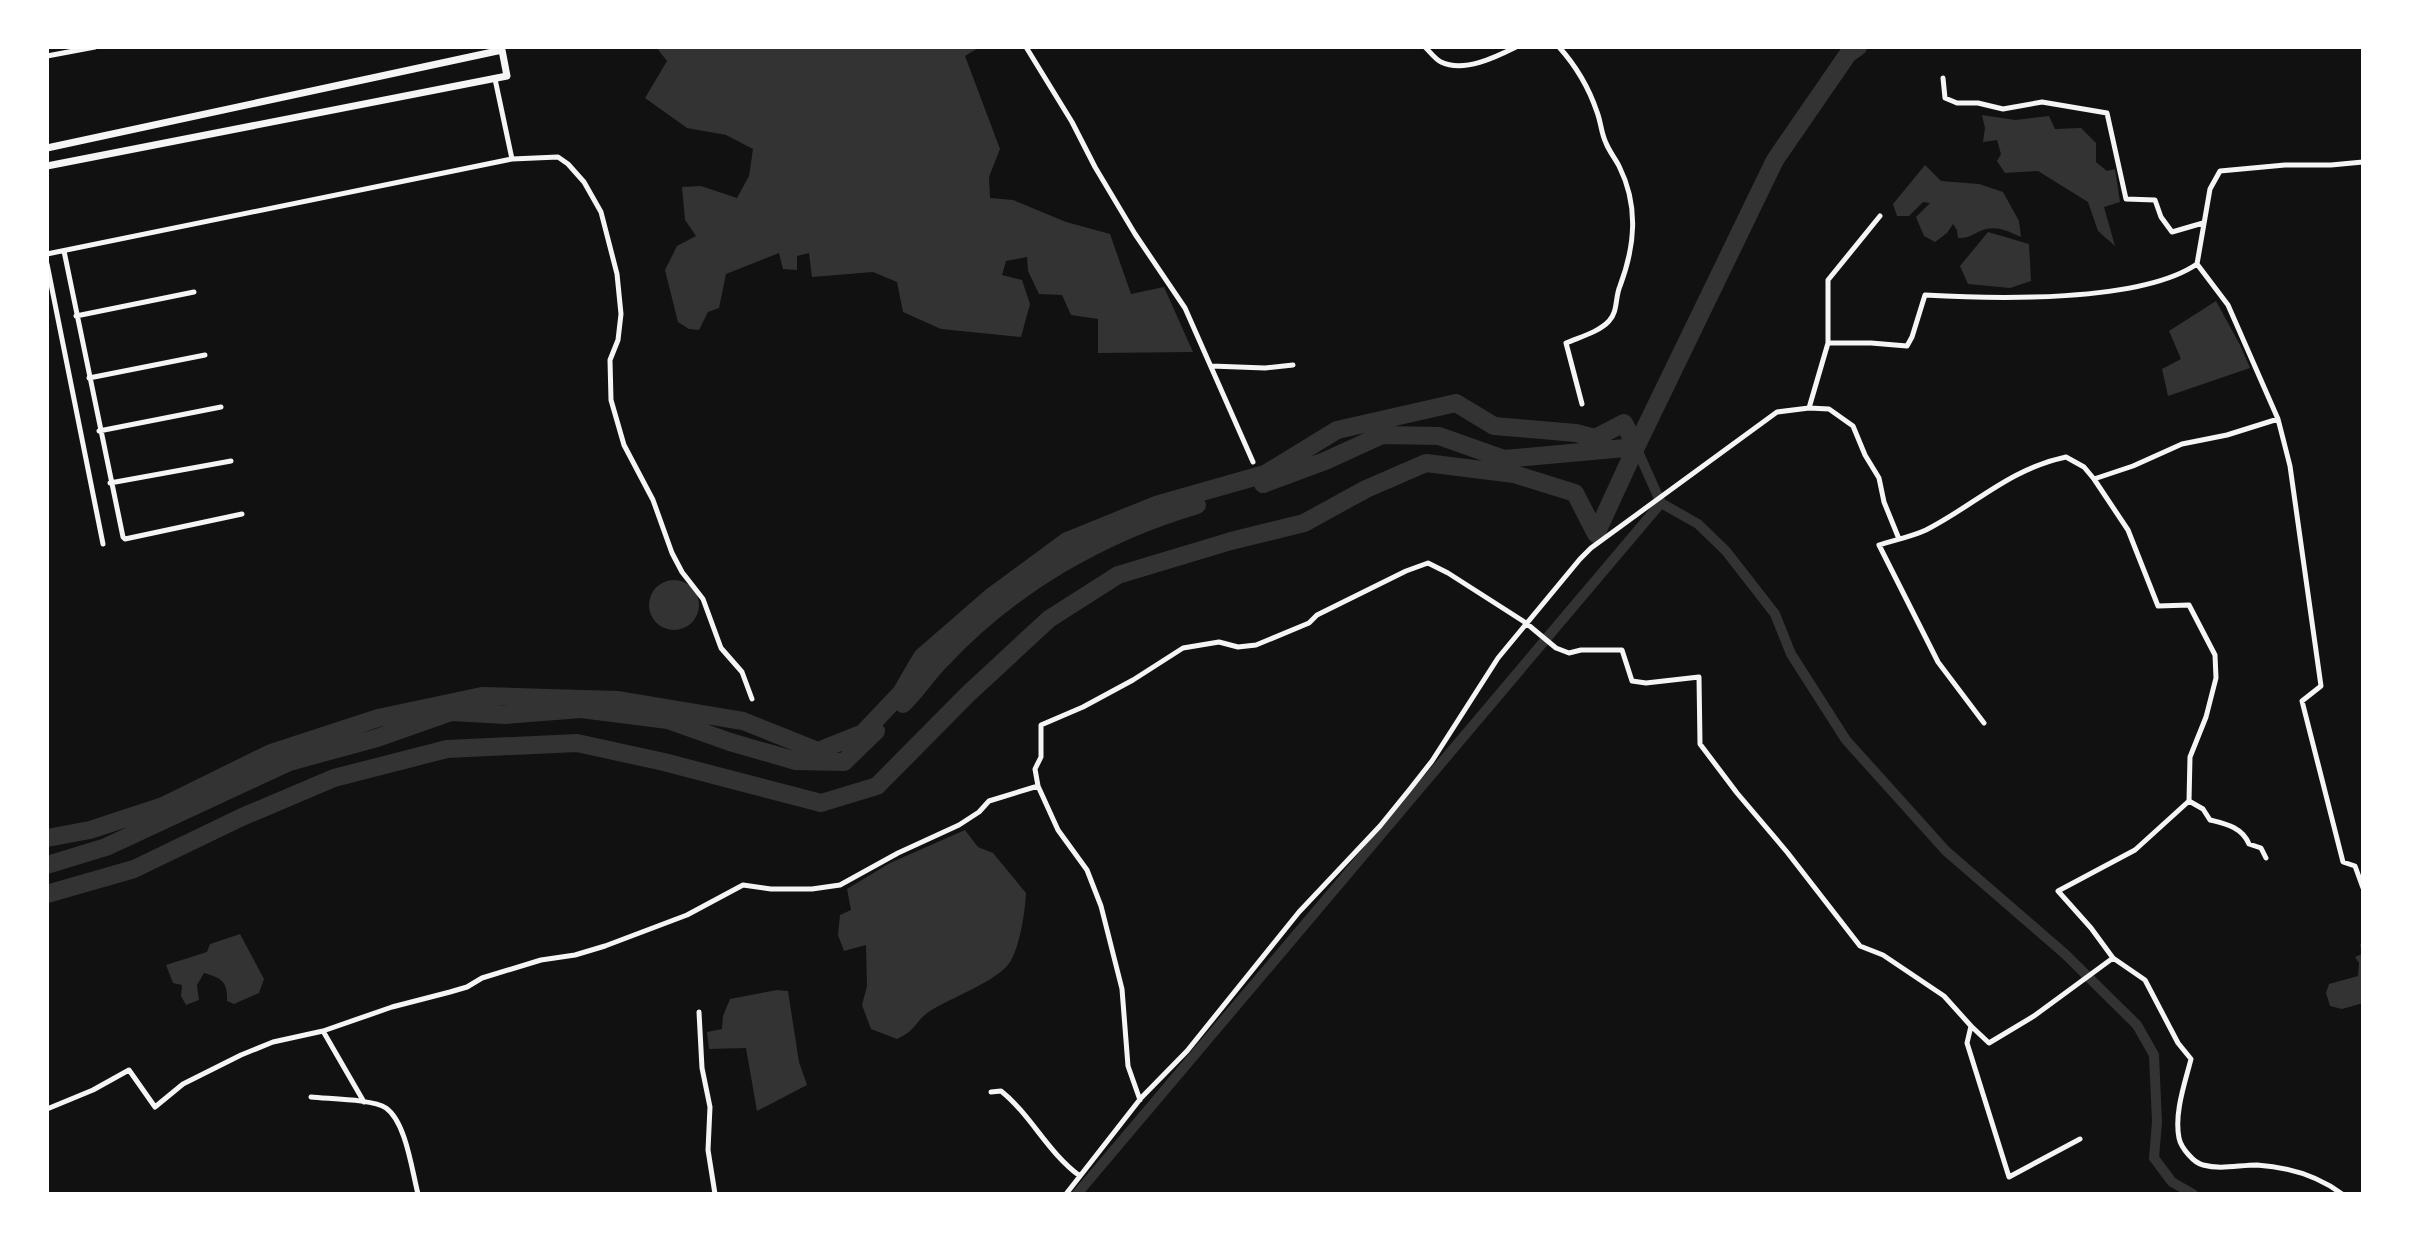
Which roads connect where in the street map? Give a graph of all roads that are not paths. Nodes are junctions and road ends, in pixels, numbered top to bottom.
1 (95, 47) edge
2 (1026, 47) edge
3 (1425, 47) edge
4 (1516, 47) edge
5 (1559, 47) edge
6 (502, 49) edge
7 (47, 57) edge
8 (1943, 78) dead end
9 (495, 79) junction
10 (47, 148) edge
11 (512, 159) junction
12 (2363, 162) edge
13 (47, 166) edge
14 (1880, 216) dead end
15 (2203, 223) junction
16 (64, 251) junction
17 (47, 254) edge
18 (47, 264) edge
19 (2197, 264) junction
20 (194, 292) dead end
21 (76, 316) junction
22 (1828, 343) junction
23 (205, 355) dead end
24 (1293, 365) dead end
25 (1211, 366) junction
26 (89, 378) junction
27 (1582, 404) dead end
28 (221, 407) dead end
29 (1809, 408) junction
30 (2278, 419) junction
31 (99, 431) junction
32 (231, 461) dead end
33 (1253, 463) dead end
34 (2094, 479) junction
35 (110, 484) junction
36 (242, 514) dead end
37 (1899, 539) junction
38 (103, 544) dead end
39 (1526, 623) junction
40 (752, 699) dead end
41 (1984, 723) dead end
42 (1038, 786) junction
43 (2189, 801) junction
44 (2266, 858) dead end
45 (2363, 888) edge
46 (2113, 958) junction
47 (699, 1012) dead end
48 (1971, 1026) junction
49 (323, 1031) junction
50 (990, 1092) dead end
51 (311, 1097) dead end
52 (1140, 1100) junction
53 (365, 1102) junction
54 (47, 1109) edge
55 (2080, 1139) dead end
56 (1080, 1175) junction
57 (418, 1194) edge
58 (715, 1194) edge
59 (1066, 1194) edge
60 (2342, 1194) edge

1 - 7 street
2 - 25 street
3 - 4 street
5 - 27 street
6 - 9 street
6 - 10 street
8 - 15 street
9 - 11 street
9 - 13 street
11 - 16 street
11 - 40 street
12 - 15 street
14 - 22 street
15 - 19 street
16 - 17 street
16 - 21 street
18 - 38 street
19 - 22 street
19 - 30 street
20 - 21 street
21 - 26 street
22 - 29 street
23 - 26 street
24 - 25 street
25 - 33 street
26 - 31 street
28 - 31 street
29 - 37 street
29 - 39 street
30 - 34 street
30 - 45 street
31 - 35 street
32 - 35 street
34 - 37 street
34 - 43 street
35 - 36 street
37 - 41 street
39 - 42 street
39 - 48 street
39 - 52 street
42 - 49 street
42 - 52 street
43 - 44 street
43 - 46 street
46 - 48 street
46 - 60 street
47 - 58 street
48 - 55 street
49 - 53 street
49 - 54 street
50 - 56 street
51 - 53 street
52 - 56 street
53 - 57 street
56 - 59 street

